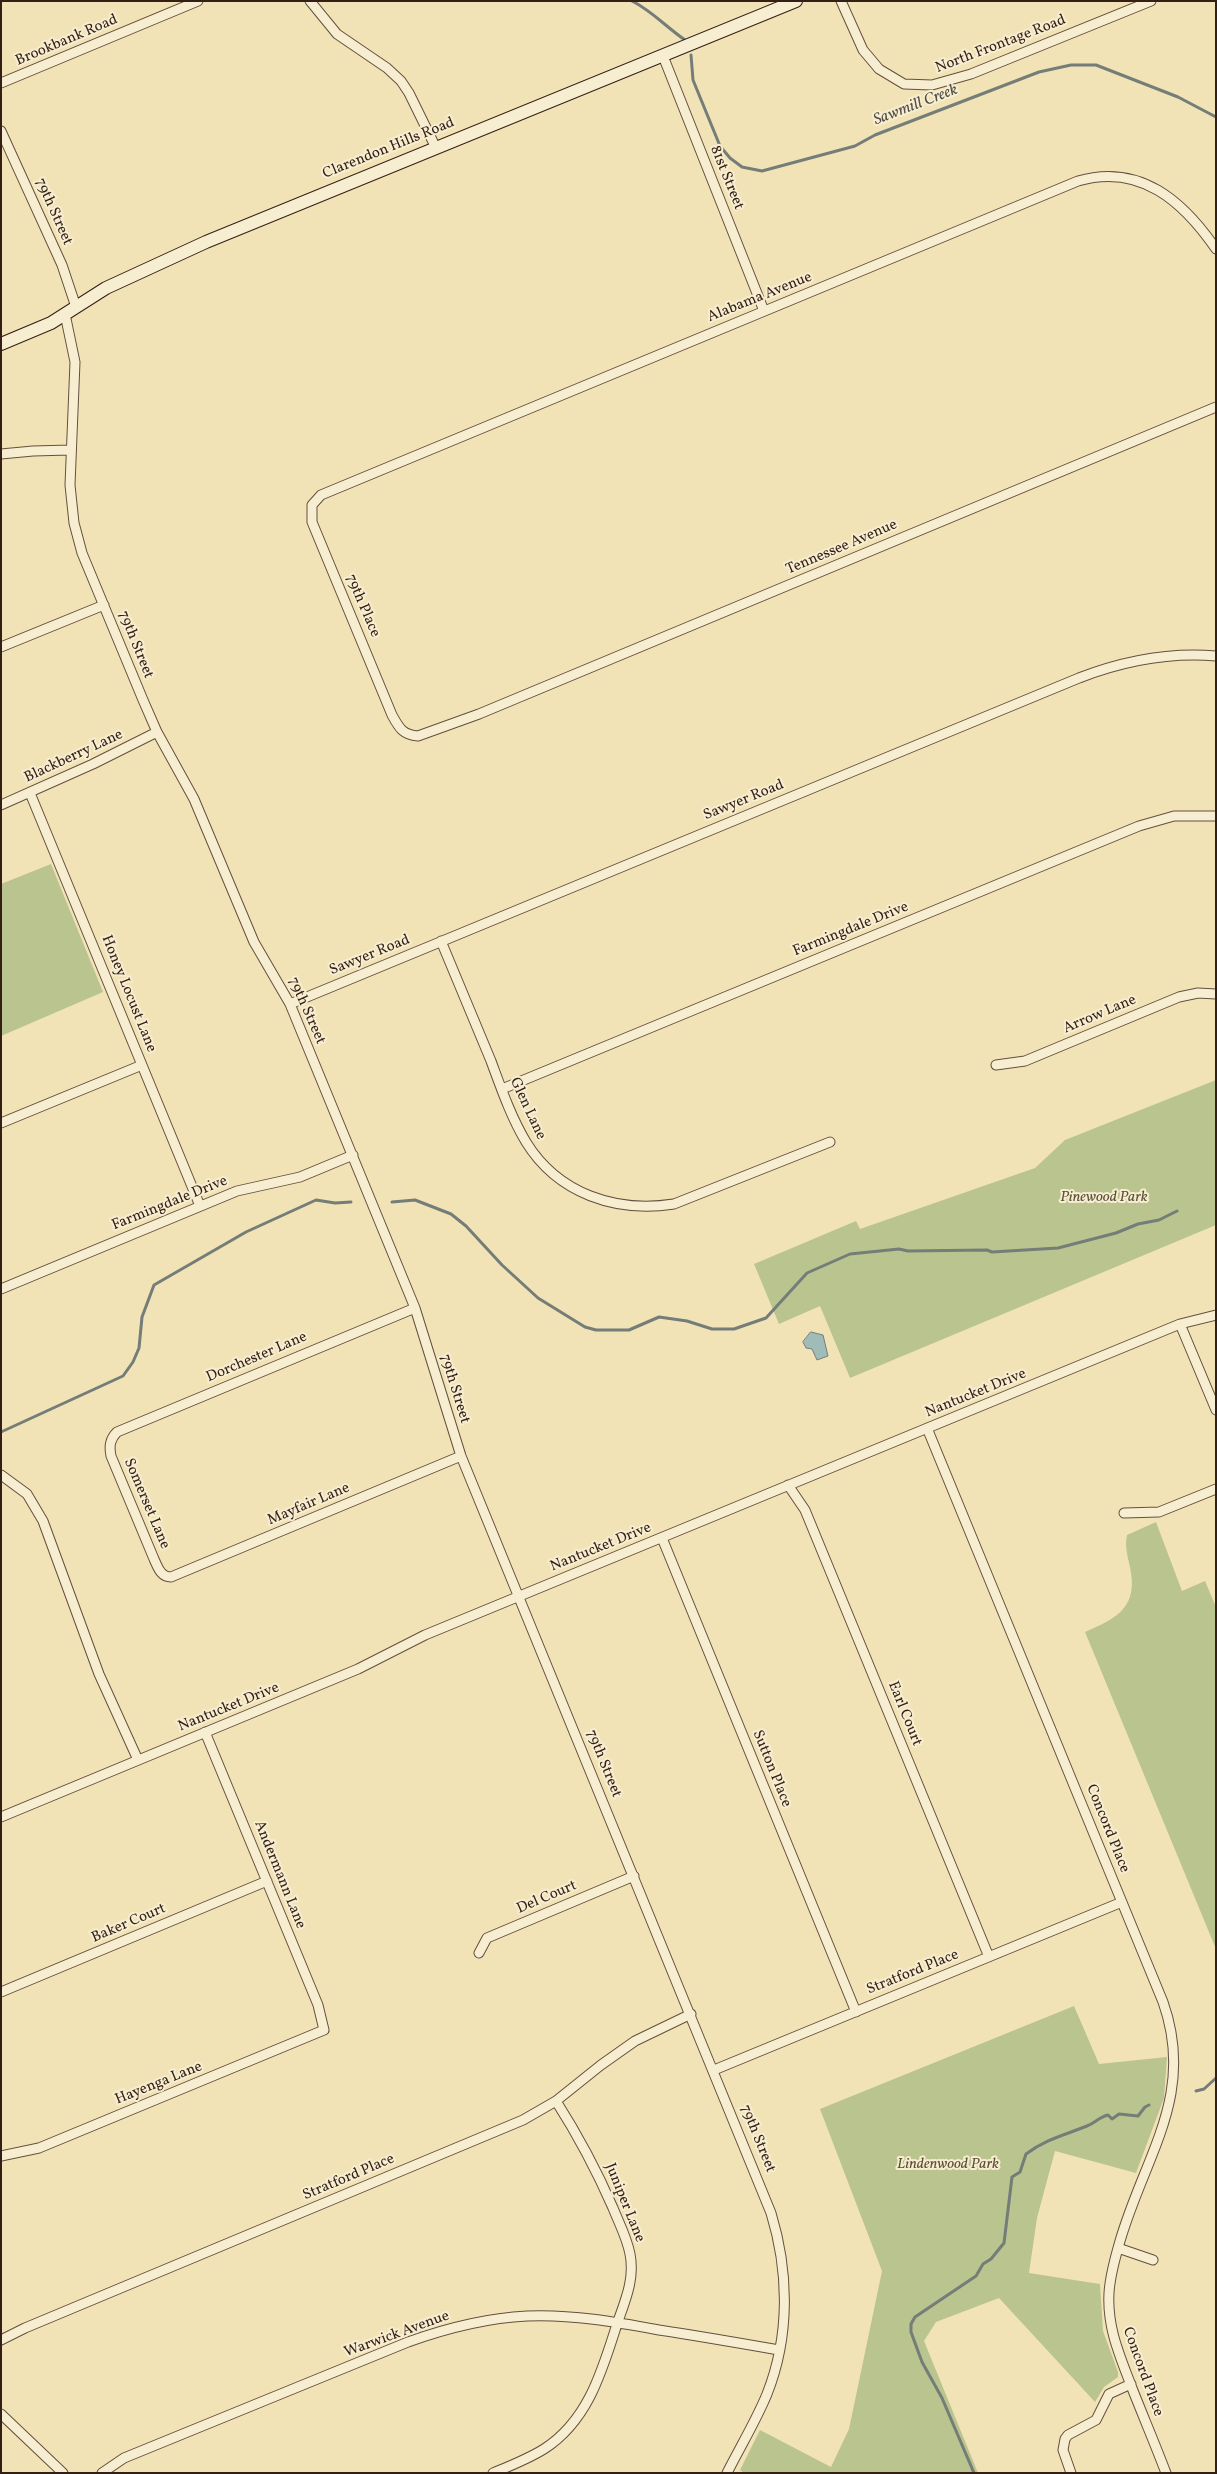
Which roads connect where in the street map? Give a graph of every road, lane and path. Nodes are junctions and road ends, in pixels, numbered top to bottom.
1 (198, 1) edge
2 (310, 1) edge
3 (796, 1) edge
4 (841, 1) edge
5 (1150, 1) edge
6 (663, 56) junction
7 (1, 83) edge
8 (1, 131) edge
9 (436, 148) junction
10 (1216, 249) edge
11 (76, 307) junction
12 (764, 311) junction
13 (65, 314) junction
14 (1, 344) edge
15 (1216, 407) edge
16 (70, 450) junction
17 (1, 454) edge
18 (401, 461) joint
19 (104, 605) junction
20 (1, 647) edge
21 (1216, 656) edge
22 (479, 714) joint
23 (158, 732) junction
24 (30, 793) junction
25 (1, 804) edge
26 (1216, 816) edge
27 (441, 941) junction
28 (1216, 994) edge
29 (290, 1004) junction
30 (142, 1065) junction
31 (996, 1065) dead end
32 (502, 1089) junction
33 (1, 1123) edge
34 (830, 1142) dead end
35 (353, 1155) junction
36 (200, 1206) junction
37 (1, 1289) edge
38 (415, 1308) junction
39 (1216, 1315) edge
40 (1180, 1324) junction
41 (1216, 1410) edge
42 (927, 1428) junction
43 (112, 1438) joint
44 (461, 1456) junction
45 (3, 1480) edge
46 (788, 1485) junction
47 (1216, 1489) edge
48 (1124, 1513) dead end
49 (662, 1538) junction
50 (166, 1577) joint
51 (519, 1596) junction
52 (205, 1732) junction
53 (138, 1760) junction
54 (1, 1817) edge
55 (634, 1876) junction
56 (267, 1881) junction
57 (1122, 1902) junction
58 (479, 1953) dead end
59 (989, 1957) junction
60 (1, 1992) edge
61 (856, 2012) junction
62 (691, 2014) junction
63 (324, 2030) joint
64 (714, 2070) junction
65 (556, 2101) junction
66 (1, 2156) edge
67 (1118, 2248) junction
68 (1153, 2260) dead end
69 (618, 2323) junction
70 (1, 2340) edge
71 (779, 2350) junction
72 (1131, 2384) junction
73 (1, 2414) edge
74 (63, 2473) edge
75 (102, 2473) edge
76 (493, 2473) edge
77 (727, 2473) edge
78 (1071, 2473) edge
79 (1166, 2473) edge

1 - 7 street, Brookbank Road
2 - 9 street
3 - 6 street, Clarendon Hills Road
4 - 5 street, North Frontage Road
6 - 9 street, Clarendon Hills Road
6 - 12 street, 81st Street
8 - 11 street, 79th Street
9 - 11 street, Clarendon Hills Road
10 - 12 street, Alabama Avenue
11 - 13 street, Clarendon Hills Road
12 - 18 street, Alabama Avenue
13 - 14 street, Clarendon Hills Road
13 - 16 street, 79th Street
15 - 22 street, Tennessee Avenue
16 - 17 street
16 - 19 street, 79th Street
18 - 22 street, 79th Place
19 - 20 street
19 - 23 street, 79th Street
21 - 27 street, Sawyer Road
23 - 24 street, Blackberry Lane
23 - 29 street, 79th Street
24 - 25 street, Blackberry Lane
24 - 30 street, Honey Locust Lane
26 - 32 street, Farmingdale Drive
27 - 29 street, Sawyer Road
27 - 32 street, Glen Lane
28 - 31 street, Arrow Lane
29 - 35 street, 79th Street
30 - 33 street
30 - 36 street, Honey Locust Lane
32 - 34 street, Glen Lane
35 - 36 street, Farmingdale Drive
35 - 38 street, 79th Street
36 - 37 street, Farmingdale Drive
38 - 43 street, Dorchester Lane
38 - 44 street, 79th Street
39 - 40 street, Nantucket Drive
40 - 41 street
40 - 42 street, Nantucket Drive
42 - 46 street, Nantucket Drive
42 - 57 street, Concord Place
43 - 50 street, Somerset Lane
44 - 50 street, Mayfair Lane
44 - 51 street, 79th Street
45 - 53 street
46 - 49 street, Nantucket Drive
46 - 59 street, Earl Court
47 - 48 street
49 - 51 street, Nantucket Drive
49 - 61 street, Sutton Place
51 - 52 street, Nantucket Drive
51 - 55 street, 79th Street
52 - 53 street, Nantucket Drive
52 - 56 street, Andermann Lane
53 - 54 street, Nantucket Drive
55 - 58 street, Del Court
55 - 62 street, 79th Street
56 - 60 street, Baker Court
56 - 63 street, Andermann Lane
57 - 59 street, Stratford Place
57 - 67 street, Concord Place
59 - 61 street, Stratford Place
61 - 64 street, Stratford Place
62 - 64 street, 79th Street
62 - 65 street, Stratford Place
63 - 66 street, Hayenga Lane
64 - 71 street, 79th Street
65 - 69 street, Juniper Lane
65 - 70 street, Stratford Place
67 - 68 street
67 - 72 street, Concord Place
69 - 71 street, Warwick Avenue
69 - 75 street, Warwick Avenue
69 - 76 street, Juniper Lane
71 - 77 street, 79th Street
72 - 78 street
72 - 79 street, Concord Place
73 - 74 street

